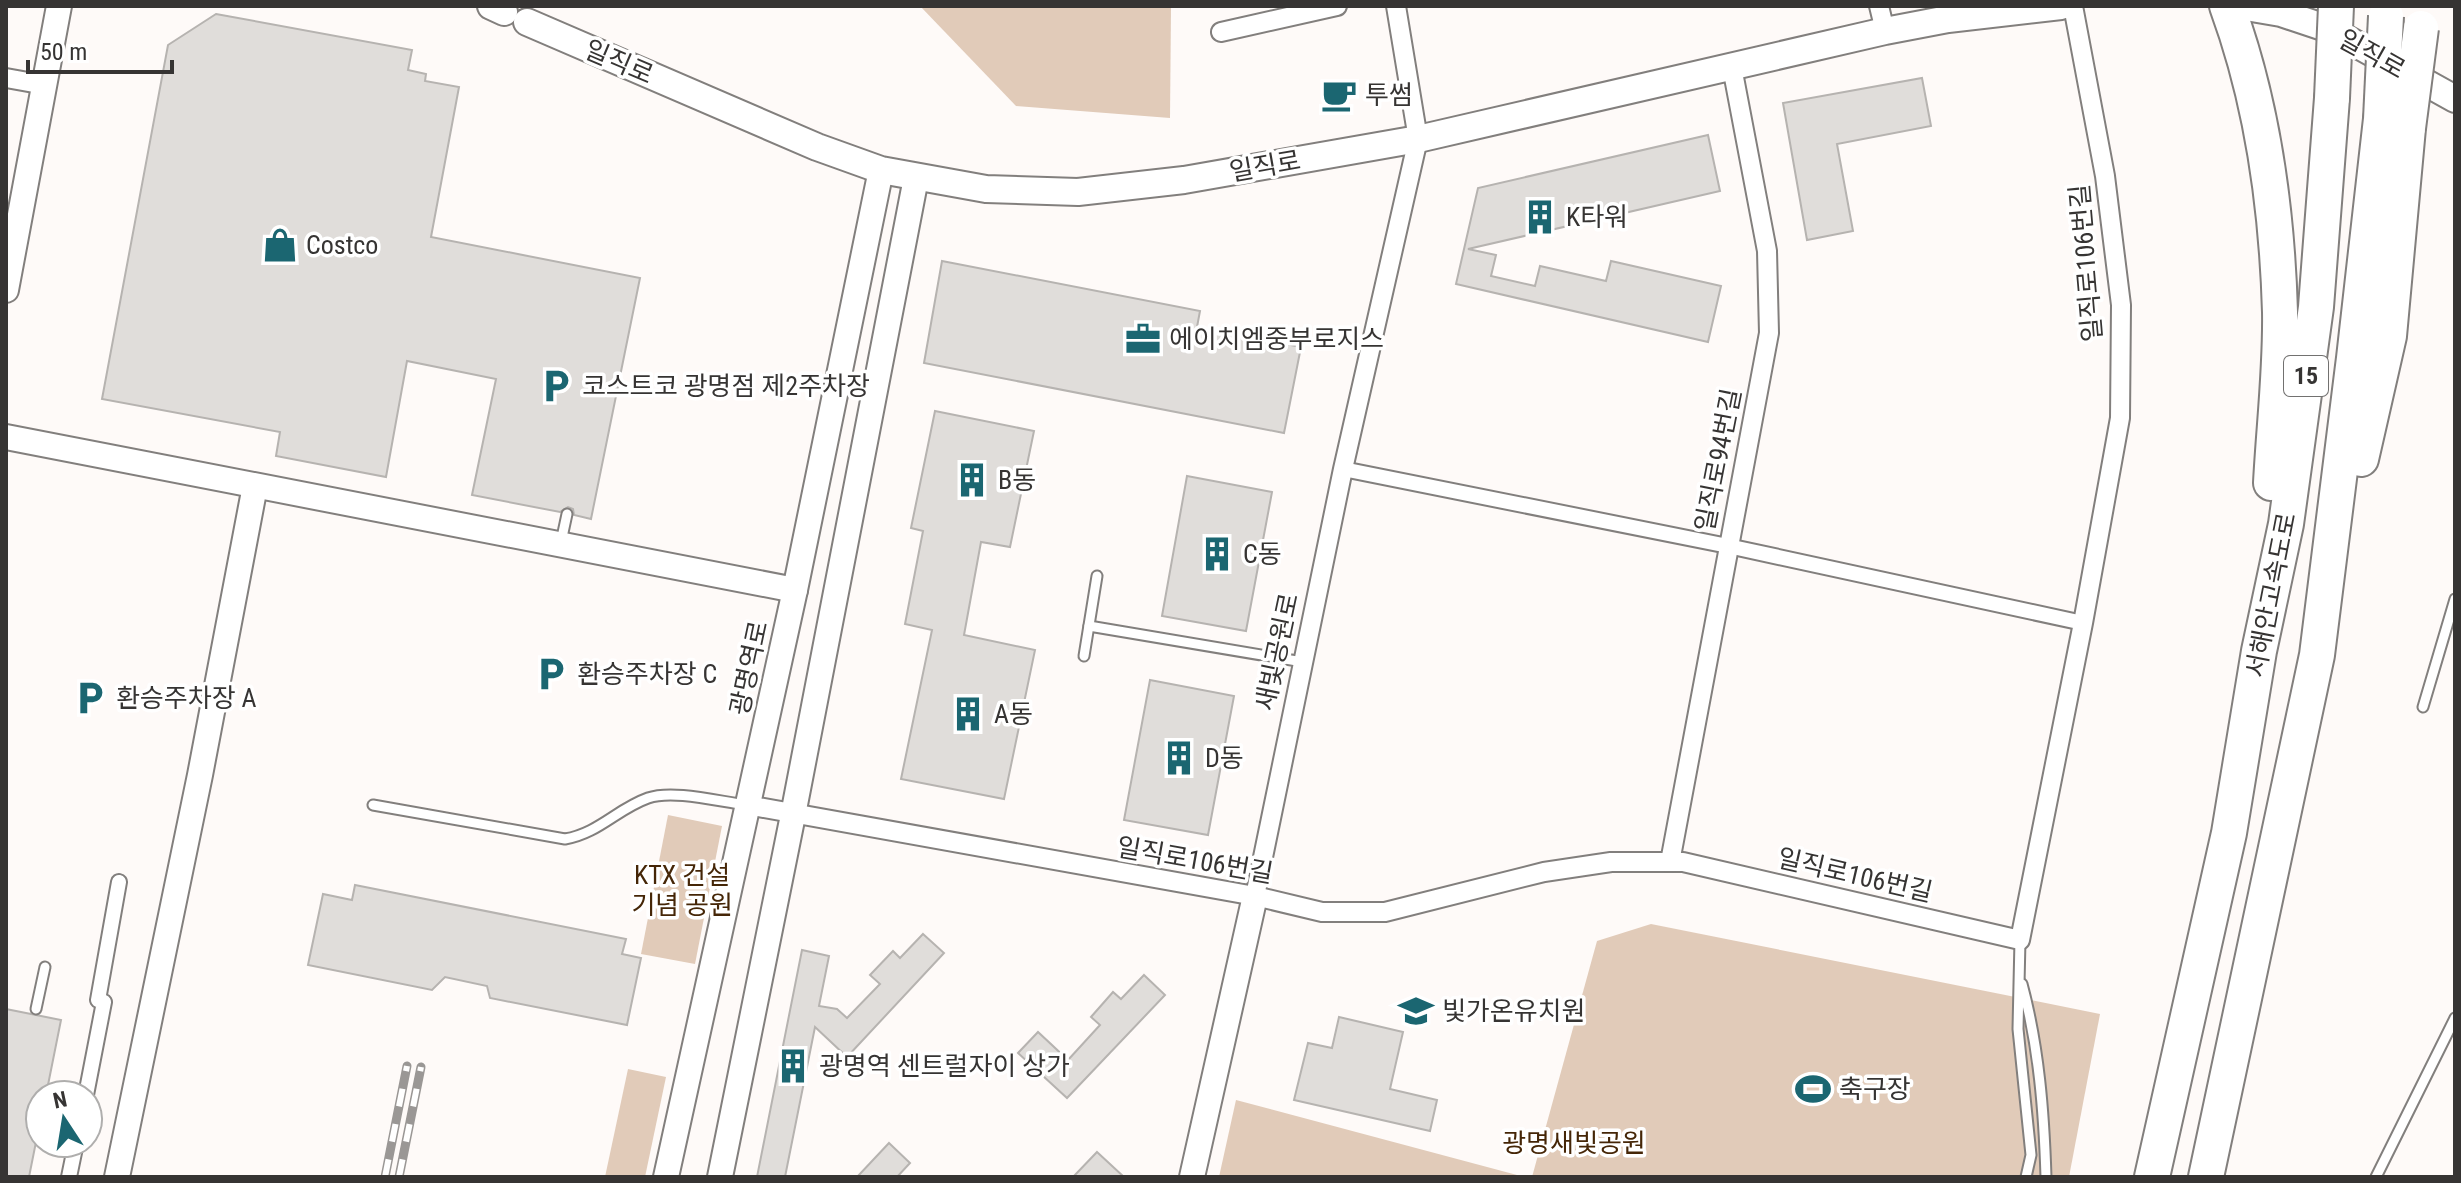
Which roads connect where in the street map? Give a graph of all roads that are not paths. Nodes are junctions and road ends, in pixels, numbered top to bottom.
1 (59, 6) edge
2 (1337, 6) edge
3 (1396, 6) edge
4 (2061, 6) edge
5 (2073, 6) edge
6 (2227, 6) edge
7 (2240, 6) edge
8 (2336, 6) edge
9 (2386, 11) edge
10 (507, 12) edge
11 (2422, 17) edge
12 (1882, 18) edge
13 (1221, 32) dead end
14 (1732, 67) junction
15 (6, 78) edge
16 (45, 85) junction
17 (2455, 99) edge
18 (2394, 124) junction
19 (1418, 139) junction
20 (881, 170) junction
21 (916, 178) junction
22 (6, 290) edge
23 (6, 437) edge
24 (1343, 469) junction
25 (255, 486) junction
26 (567, 514) dead end
27 (561, 545) junction
28 (1728, 546) junction
29 (1097, 576) dead end
30 (795, 590) junction
31 (2455, 599) edge
32 (2083, 623) junction
33 (1089, 626) junction
34 (2259, 651) junction
35 (1084, 656) dead end
36 (1303, 662) junction
37 (2423, 707) dead end
38 (373, 805) dead end
39 (747, 805) junction
40 (793, 815) junction
41 (1670, 862) junction
42 (119, 882) dead end
43 (1255, 896) junction
44 (2020, 940) junction
45 (45, 967) dead end
46 (2019, 973) junction
47 (36, 1009) dead end
48 (2455, 1018) edge
49 (89, 1079) edge
50 (117, 1177) edge
51 (666, 1177) edge
52 (720, 1177) edge
53 (1192, 1177) edge
54 (2026, 1177) edge
55 (2046, 1177) edge
56 (2152, 1177) edge
57 (2206, 1177) edge
58 (2376, 1177) edge

1 - 16 street
2 - 13 street
3 - 19 street
4 - 12 main road, 일직로
5 - 32 street, 일직로106번길
6 - 34 highway
7 - 17 main road, 일직로
8 - 34 highway, 서해안고속도로 / 15, bridge
9 - 18 highway, 서해안고속도로 / 15, bridge
10 - 20 main road, 일직로
11 - 18 highway, bridge
12 - 14 main road, 일직로
14 - 19 main road, 일직로
14 - 28 street, 일직로94번길
15 - 16 street
16 - 22 street
18 - 57 highway, 서해안고속도로 / 15
19 - 21 main road, 일직로
19 - 24 street, 새빛공원로
20 - 21 main road, 일직로
20 - 30 street, 광명역로
21 - 40 street
23 - 25 street
24 - 28 street
24 - 36 street, 새빛공원로
25 - 27 street
25 - 50 street
26 - 27 lane
27 - 30 street
28 - 32 street
28 - 41 street, 일직로94번길
29 - 33 lane
30 - 39 street, 광명역로
31 - 37 lane
32 - 44 street, 일직로106번길
33 - 35 lane
33 - 36 lane
34 - 56 highway, 서해안고속도로 / 15
36 - 43 street, 새빛공원로
38 - 39 lane
39 - 40 street, 일직로106번길
39 - 51 street, 광명역로
40 - 43 street, 일직로106번길
40 - 52 street
41 - 43 street, 일직로106번길
41 - 44 street, 일직로106번길
42 - 49 street
43 - 53 street, 새빛공원로
44 - 46 lane
45 - 47 lane
46 - 54 lane
46 - 55 lane
48 - 58 lane

